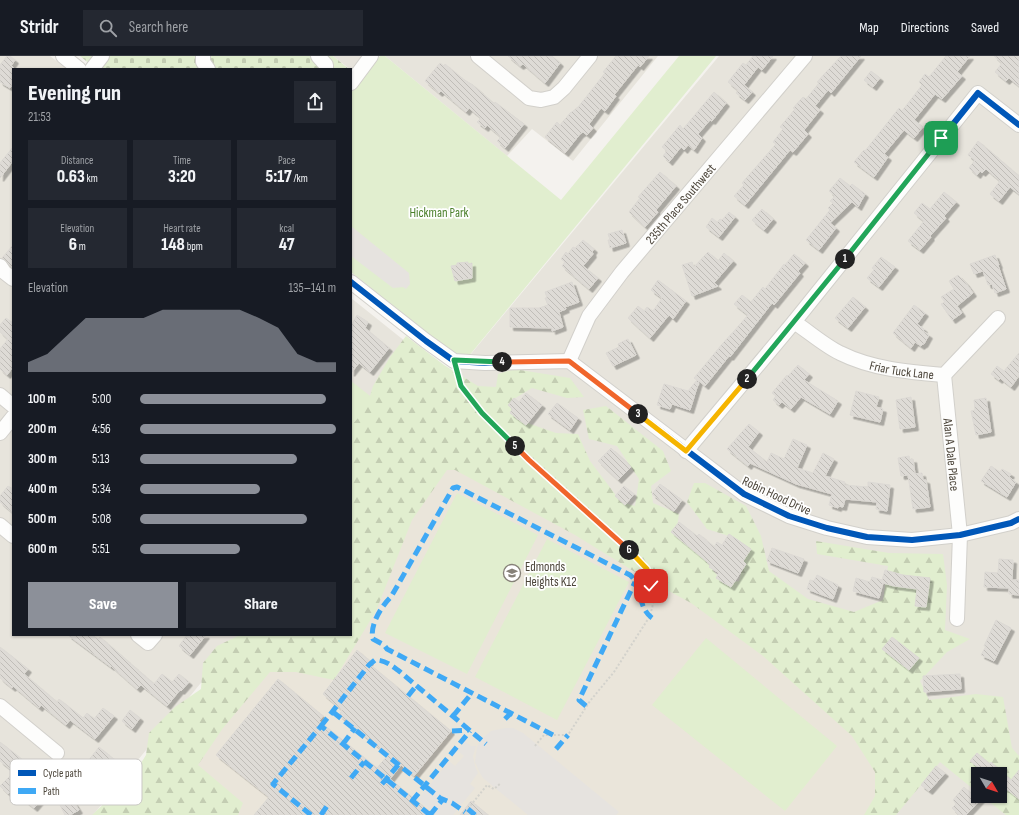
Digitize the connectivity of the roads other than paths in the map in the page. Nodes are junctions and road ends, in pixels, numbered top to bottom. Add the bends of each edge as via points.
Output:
1 (63, 56) edge
2 (102, 56) edge
3 (203, 56) edge
4 (318, 56) edge
5 (371, 56) edge
6 (478, 56) edge
7 (590, 56) edge
8 (805, 56) edge
9 (78, 68) edge
10 (93, 68) edge
11 (207, 68) edge
12 (326, 68) edge
13 (352, 81) edge
14 (1019, 125) edge
15 (0, 266) edge
16 (12, 278) edge
17 (352, 283) edge
18 (998, 318) dead end
19 (794, 322) junction
20 (569, 361) junction
21 (944, 375) junction
22 (0, 395) edge
23 (12, 405) edge
24 (12, 418) edge
25 (0, 433) edge
26 (686, 451) junction
27 (1019, 520) edge
28 (0, 526) edge
29 (12, 535) edge
30 (960, 535) junction
31 (957, 619) dead end
32 (0, 706) edge
33 (57, 753) dead end

1 - 9 street
2 - 10 street
3 - 11 street via 203,62
4 - 12 street
5 - 13 street
6 - 7 street via 529,98 541,100 554,97
8 - 20 street, 235th Place Southwest via 622,272 589,316
14 - 19 street via 978,92
15 - 16 street
17 - 20 street via 454,360
18 - 21 street, Friar Tuck Lane
19 - 21 street, Friar Tuck Lane via 839,353 866,364
19 - 26 street
20 - 26 street, Robin Hood Drive
21 - 30 street, Alan A Dale Place
22 - 23 street
24 - 25 street
26 - 30 street, Robin Hood Drive via 744,494 789,516 827,528 867,537 912,540
27 - 30 street, Robin Hood Drive
28 - 29 street
30 - 31 street, Alan A Dale Place
32 - 33 street

